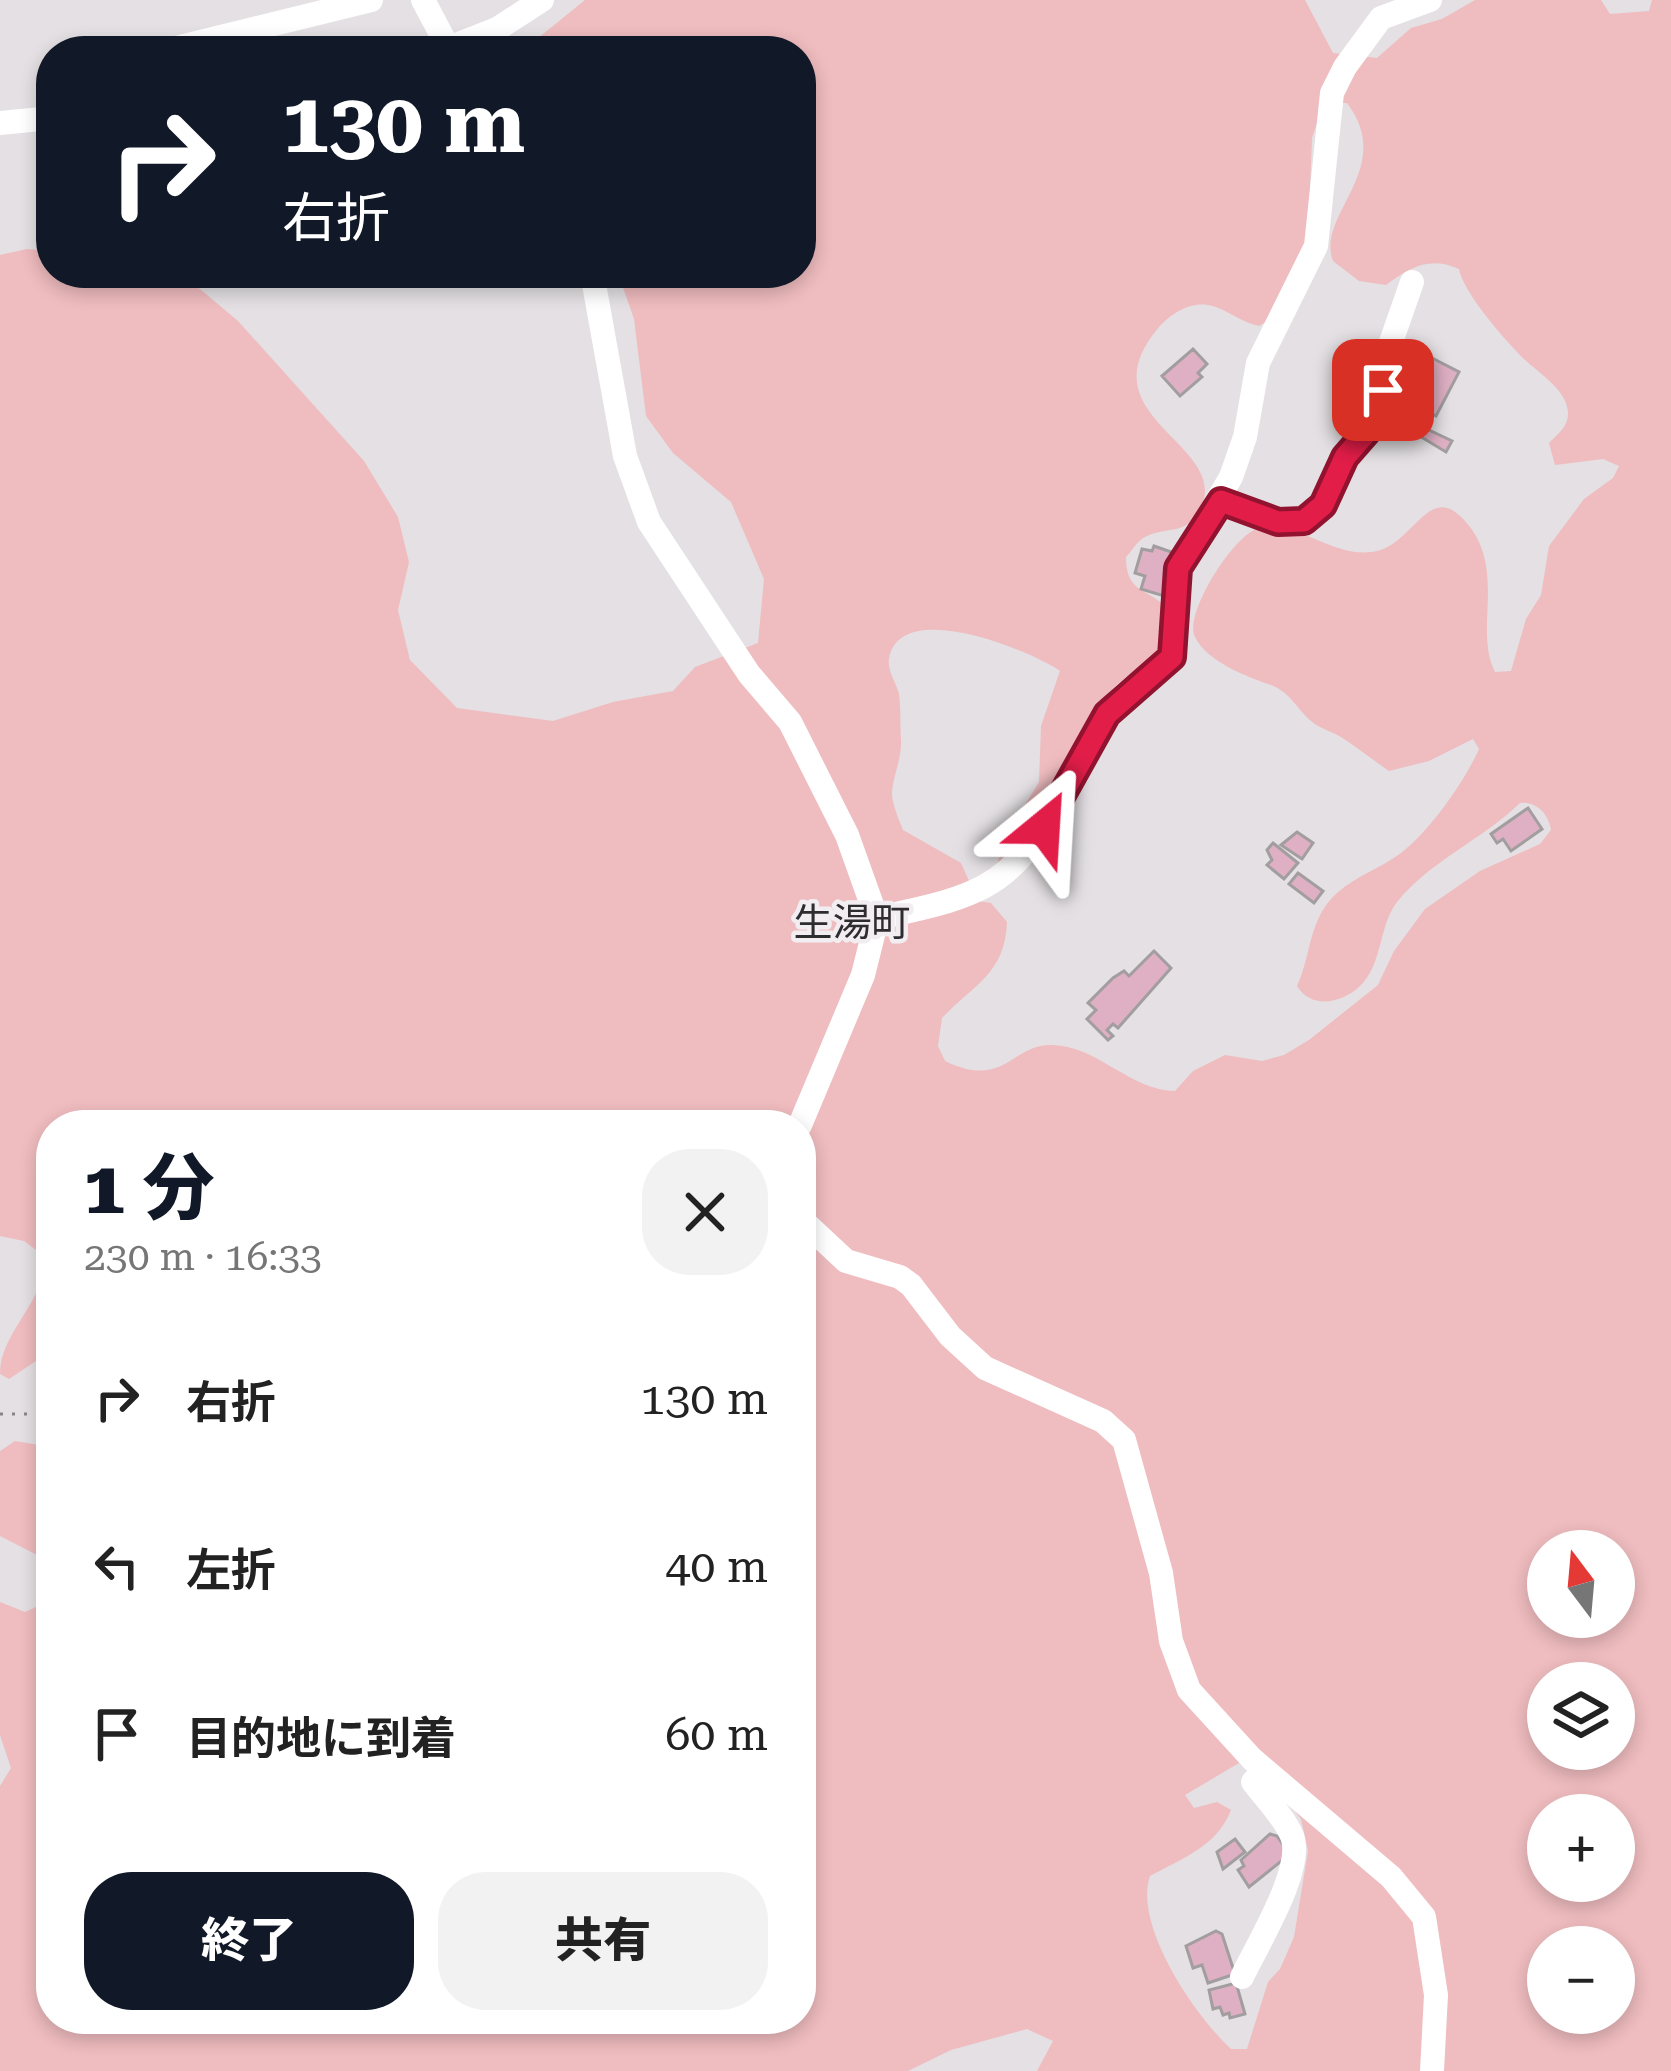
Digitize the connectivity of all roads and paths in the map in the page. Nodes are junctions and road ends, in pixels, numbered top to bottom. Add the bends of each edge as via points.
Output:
1 (371, 0) edge
2 (423, 0) edge
3 (542, 0) edge
4 (1430, 0) edge
5 (225, 36) edge
6 (440, 36) edge
7 (480, 36) edge
8 (36, 119) edge
9 (0, 123) edge
10 (1412, 282) dead end
11 (595, 288) edge
12 (1221, 501) junction
13 (877, 919) junction
14 (806, 1110) edge
15 (816, 1233) edge
16 (0, 1414) edge
17 (36, 1414) edge
18 (1265, 1770) junction
19 (1242, 1977) dead end
20 (1432, 2071) edge

1 - 5 street
2 - 6 street
3 - 7 street
4 - 12 street via 1382,18 1332,93 1316,246 1258,363 1245,437
8 - 9 street
10 - 12 street via 1384,362 1386,410 1345,457 1323,505 1304,521 1278,522
11 - 13 street via 625,456 649,522 790,722 847,835
12 - 13 street via 1178,568 1172,657 1107,714 1018,859 953,901
13 - 14 street
15 - 18 street via 846,1261 900,1277 985,1368 1115,1429 1131,1454 1189,1690
16 - 17 path
18 - 19 street via 1253,1782 1296,1851
18 - 20 street via 1391,1876 1424,1918 1436,1995

